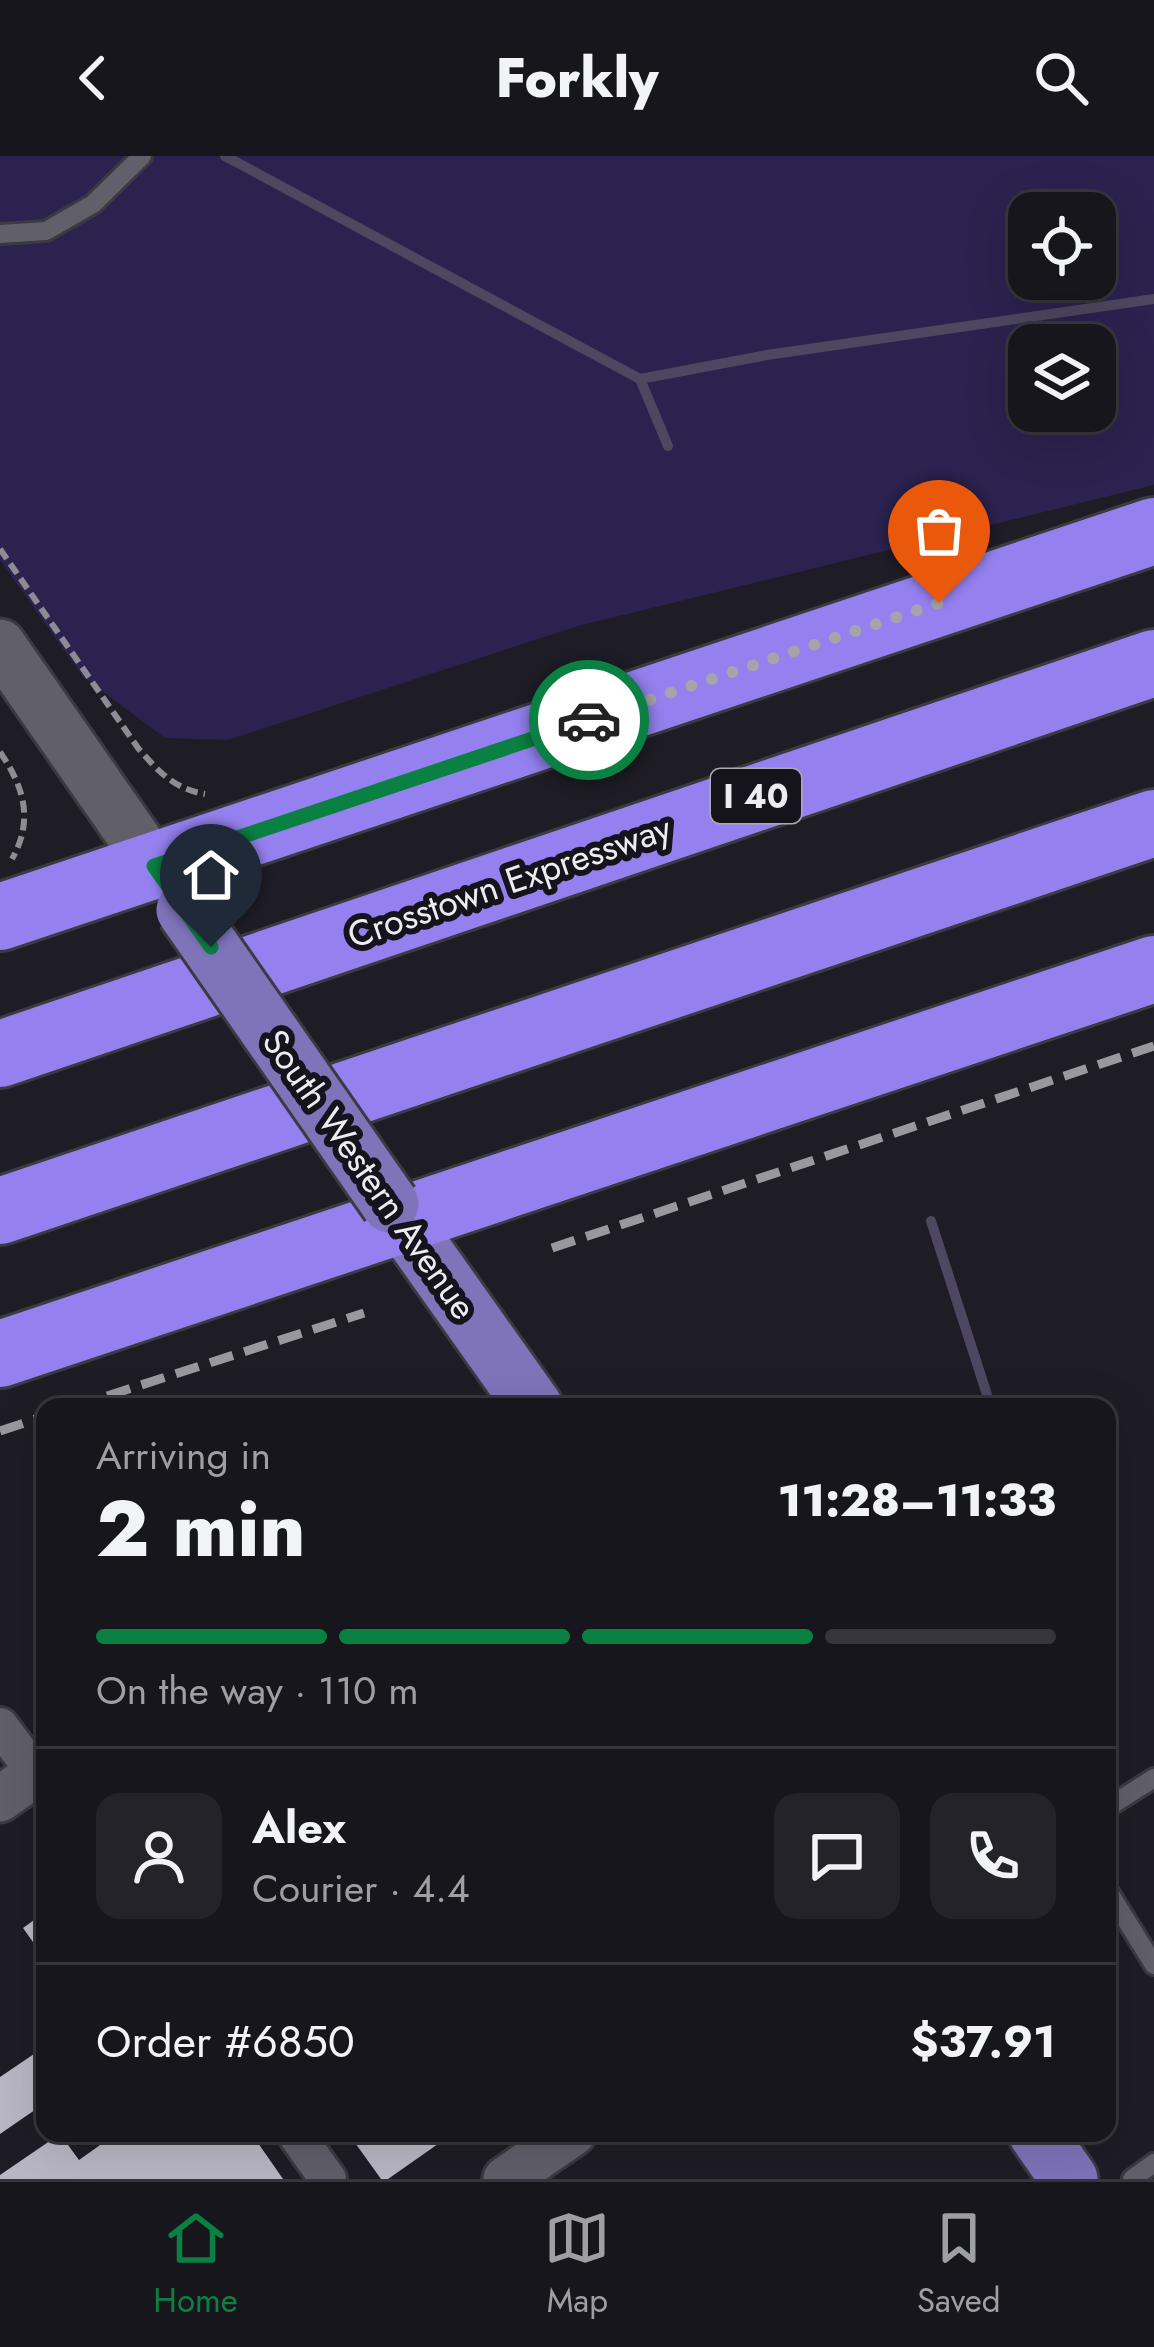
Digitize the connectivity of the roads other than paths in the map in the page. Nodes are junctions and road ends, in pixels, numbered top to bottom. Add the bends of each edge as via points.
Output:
1 (142, 156) edge
2 (0, 234) edge
3 (1154, 531) edge
4 (0, 645) edge
5 (1154, 662) edge
6 (1154, 823) edge
7 (169, 888) junction
8 (1, 894) edge
9 (1154, 969) edge
10 (0, 1054) edge
11 (0, 1211) edge
12 (396, 1212) junction
13 (0, 1354) edge
14 (528, 1398) edge
15 (0, 1726) edge
16 (1154, 1778) edge
17 (32, 1782) edge
18 (1116, 1802) edge
19 (1116, 1904) edge
20 (1154, 1965) edge
21 (301, 2142) edge
22 (560, 2142) edge
23 (1043, 2142) edge
24 (1154, 2163) edge
25 (328, 2179) edge
26 (506, 2179) edge
27 (1070, 2179) edge
28 (1132, 2179) edge

1 - 2 lane via 93,204 46,231
3 - 7 highway
4 - 7 main road, South Western Avenue
5 - 10 highway, Crosstown Expressway / I 40
6 - 11 highway
7 - 8 highway
7 - 12 main road, South Western Avenue, bridge
9 - 12 highway
12 - 13 highway
12 - 14 main road, South Western Avenue
15 - 17 street
16 - 18 lane
19 - 20 lane
21 - 25 street
22 - 26 street
23 - 27 main road
24 - 28 lane

